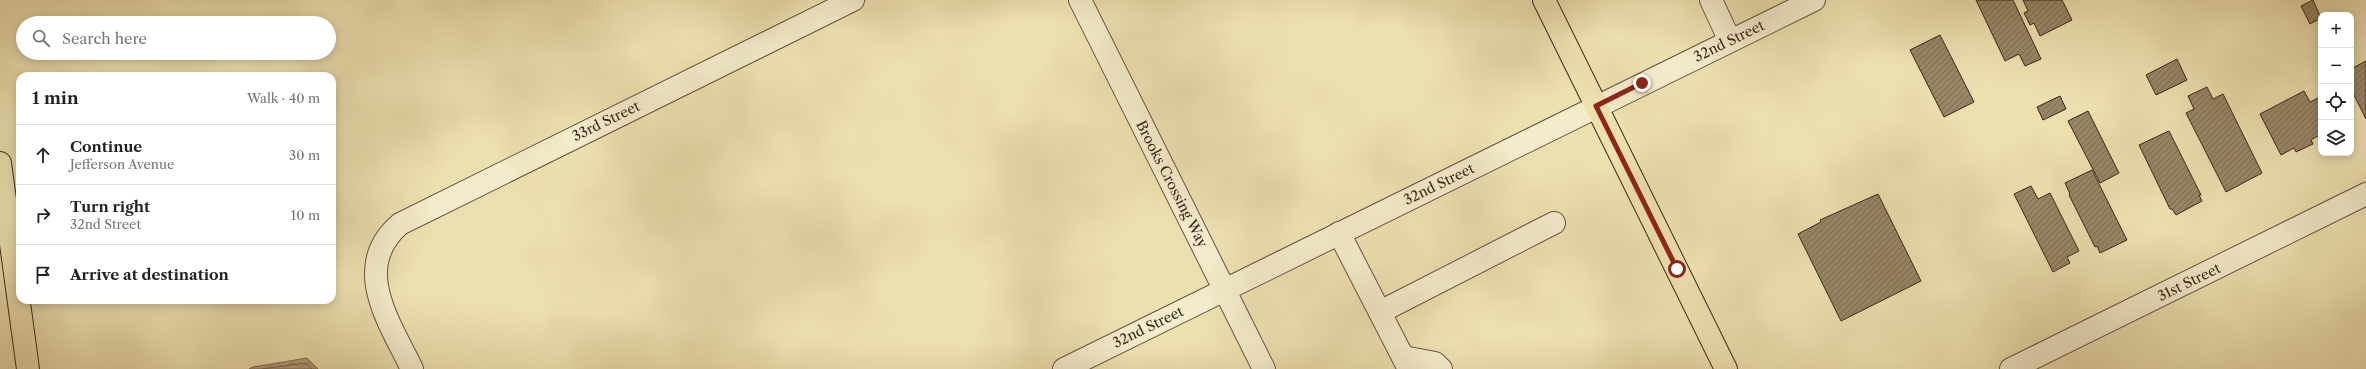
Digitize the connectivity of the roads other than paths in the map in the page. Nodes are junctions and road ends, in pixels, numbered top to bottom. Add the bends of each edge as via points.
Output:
1 (853, 0) edge
2 (1080, 0) edge
3 (1544, 0) edge
4 (1711, 0) edge
5 (1814, 0) edge
6 (1730, 41) junction
7 (1596, 106) junction
8 (0, 163) edge
9 (2366, 194) edge
10 (1554, 223) dead end
11 (1339, 233) junction
12 (16, 281) edge
13 (1224, 290) junction
14 (19, 304) edge
15 (1380, 312) junction
16 (1406, 363) edge
17 (28, 369) edge
18 (412, 369) edge
19 (1064, 369) edge
20 (1264, 369) edge
21 (1441, 369) edge
22 (1726, 369) edge
23 (2011, 369) edge

1 - 18 street, 33rd Street via 400,224 384,242 377,261 375,281 378,298
2 - 13 street, Brooks Crossing Way
3 - 7 main road
4 - 6 street
5 - 6 street, 32nd Street
6 - 7 street, 32nd Street
7 - 11 street, 32nd Street
7 - 22 main road
8 - 12 main road
9 - 23 street, 31st Street
10 - 15 street
11 - 13 street, 32nd Street
11 - 15 street
13 - 19 street, 32nd Street
13 - 20 street, Brooks Crossing Way
14 - 17 main road
15 - 16 street
16 - 21 street via 1435,363

